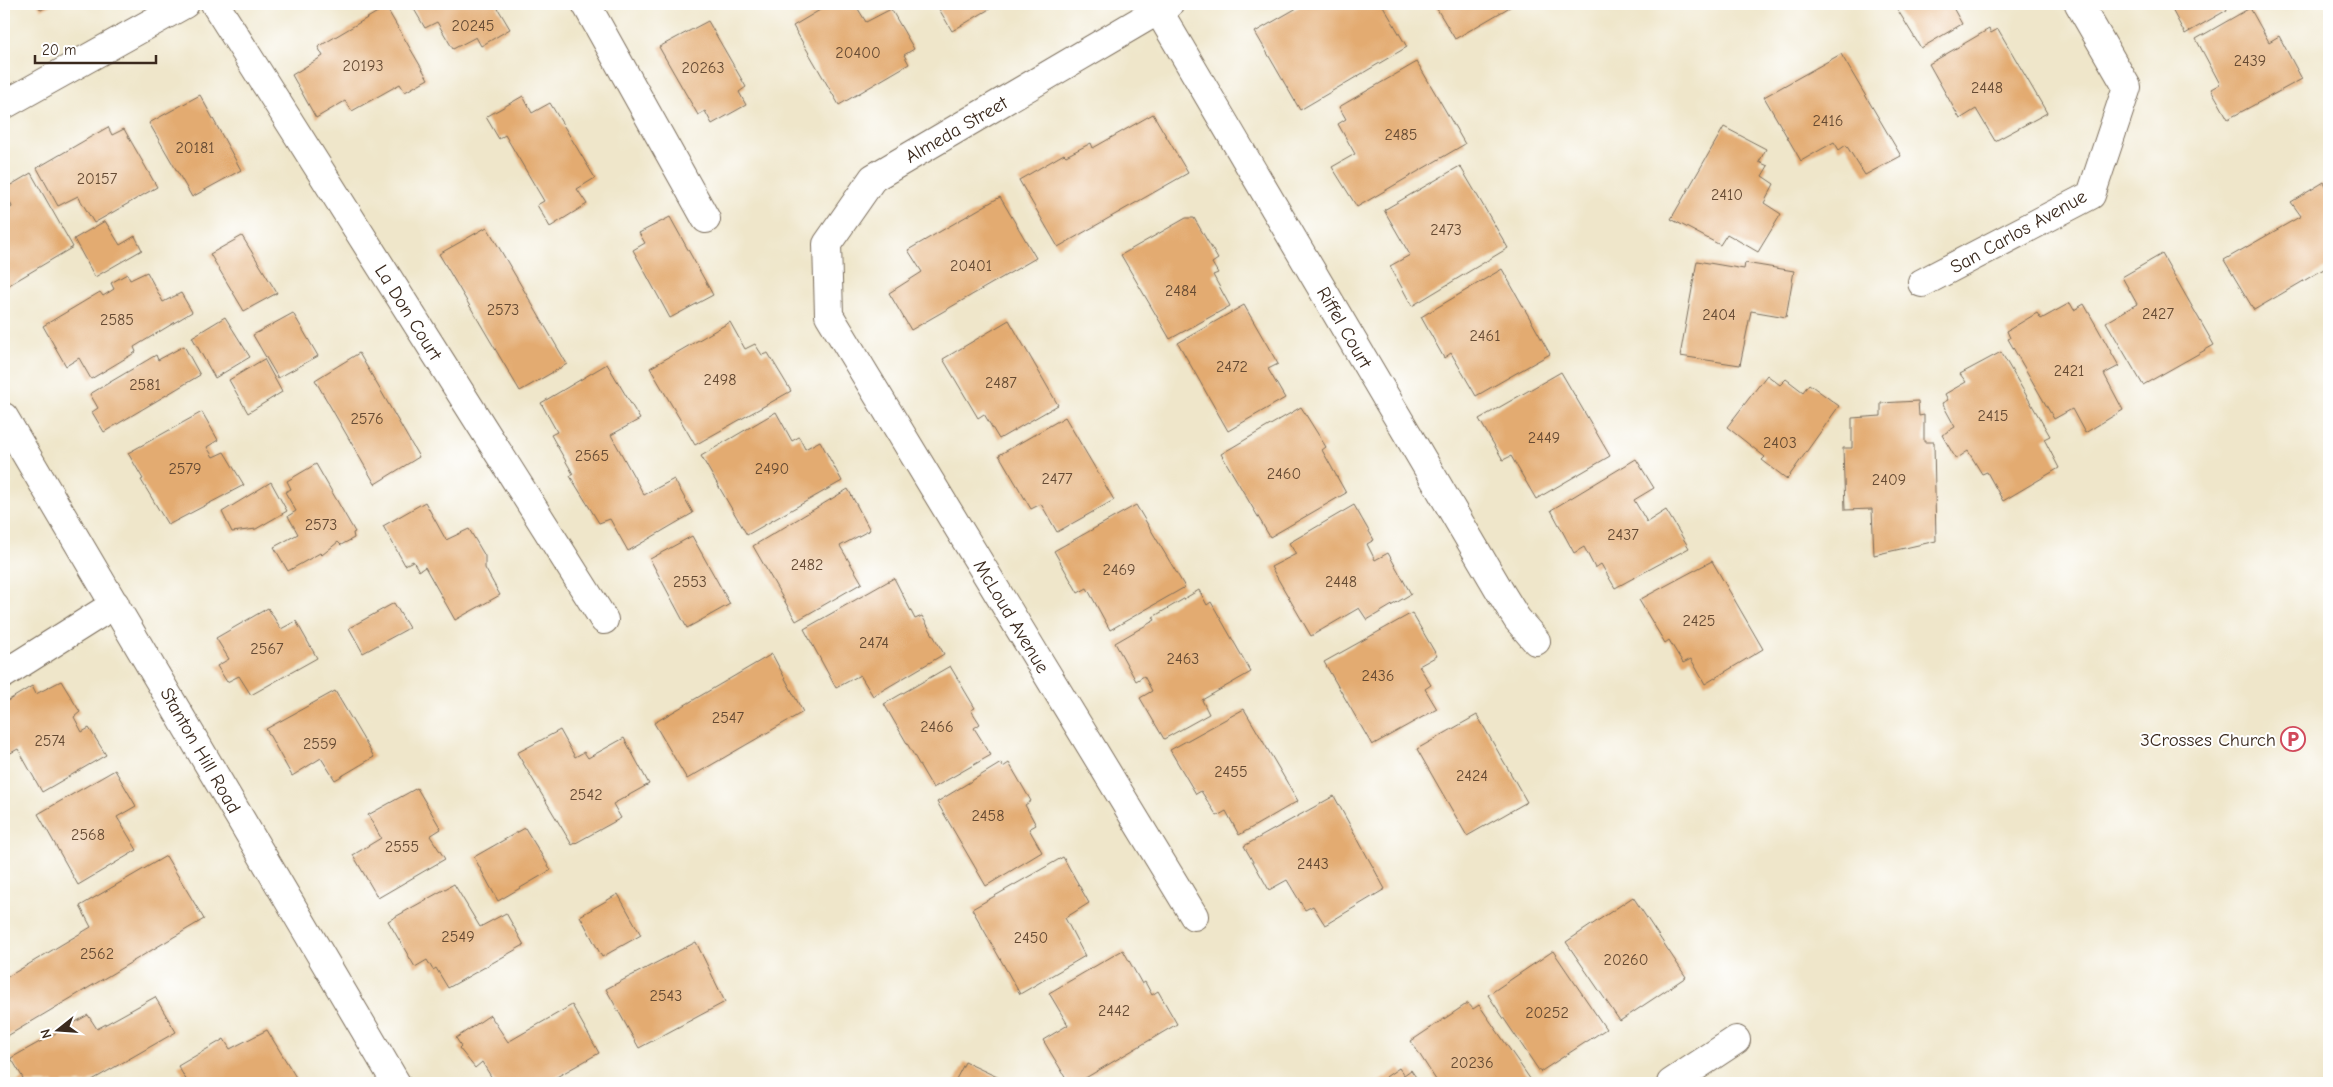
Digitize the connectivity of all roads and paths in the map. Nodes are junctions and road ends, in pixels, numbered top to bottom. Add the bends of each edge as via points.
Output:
1 (185, 4) edge
2 (215, 4) edge
3 (586, 4) edge
4 (2079, 4) edge
5 (1163, 7) edge
6 (4, 104) edge
7 (706, 219) dead end
8 (1922, 283) dead end
9 (829, 315) joint
10 (4, 417) edge
11 (115, 604) junction
12 (604, 620) dead end
13 (1536, 641) dead end
14 (4, 674) edge
15 (1194, 916) dead end
16 (1736, 1040) dead end
17 (396, 1083) edge
18 (1671, 1083) edge

1 - 6 street
2 - 12 street, La Don Court
3 - 7 street
4 - 8 street, San Carlos Avenue via 2127,87 2091,195
5 - 9 street, Almeda Street via 873,178 827,244
5 - 13 street, Riffel Court via 1501,593
9 - 15 street, McLoud Avenue
10 - 11 street, Stanton Hill Road
11 - 14 street
11 - 17 street, Stanton Hill Road
16 - 18 street

